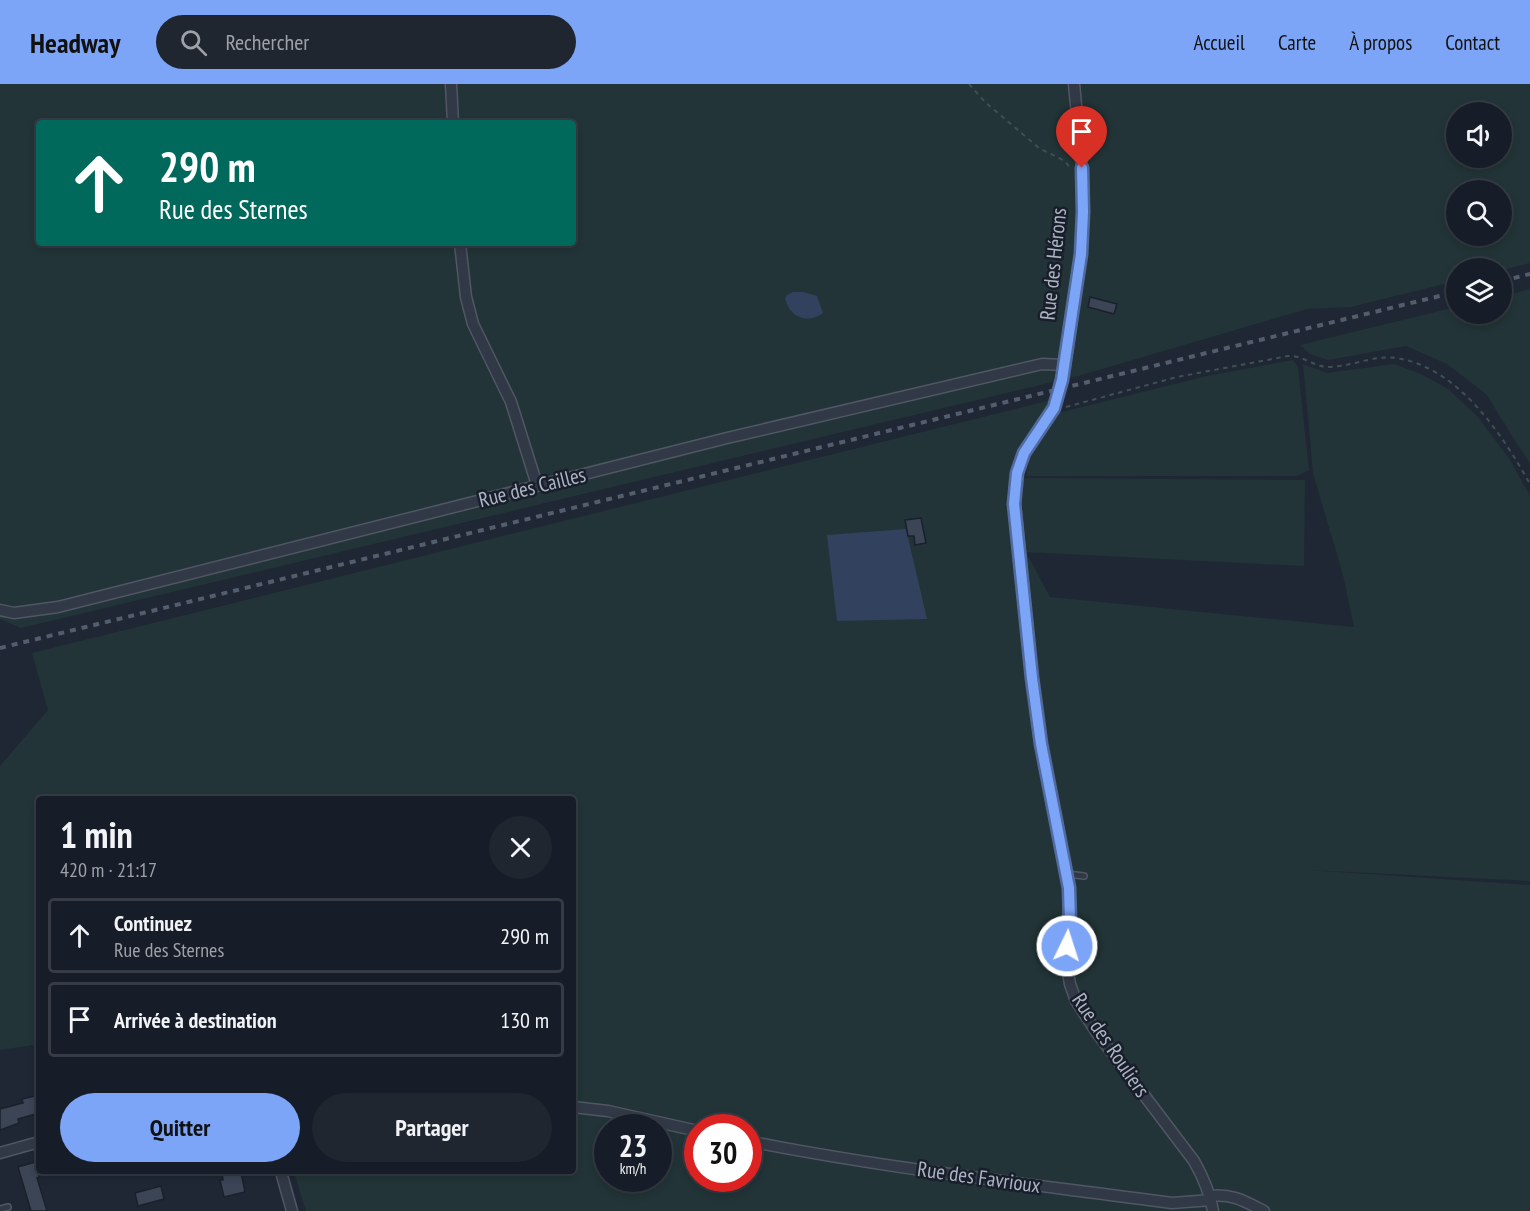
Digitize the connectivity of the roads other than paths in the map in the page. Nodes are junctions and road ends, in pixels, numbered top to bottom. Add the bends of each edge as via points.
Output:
1 (451, 84) edge
2 (1074, 84) edge
3 (453, 120) edge
4 (460, 246) edge
5 (1065, 366) junction
6 (537, 486) junction
7 (0, 610) edge
8 (1066, 874) junction
9 (1084, 876) dead end
10 (576, 1107) edge
11 (684, 1128) edge
12 (36, 1143) edge
13 (762, 1144) edge
14 (0, 1153) edge
15 (282, 1174) edge
16 (1212, 1202) edge
17 (8, 1207) dead end
18 (0, 1209) edge
19 (292, 1211) edge
20 (1264, 1211) edge

1 - 3 street
2 - 5 street, Rue des Rouliers via 1083,212
4 - 6 street via 473,324 511,402
5 - 6 street, Rue des Cailles via 1042,364
5 - 8 street, Rue des Rouliers via 1054,408 1024,453 1017,473 1014,504 1041,744
6 - 7 street, Rue des Cailles via 58,607 14,613
8 - 9 lane
8 - 16 street, Rue des Rouliers via 1070,920 1067,967 1076,1000 1194,1161
10 - 11 street
12 - 14 street
13 - 16 street, Rue des Favrioux via 1172,1203
15 - 19 street
16 - 20 street, Rue des Favrioux via 1234,1196
17 - 18 lane

